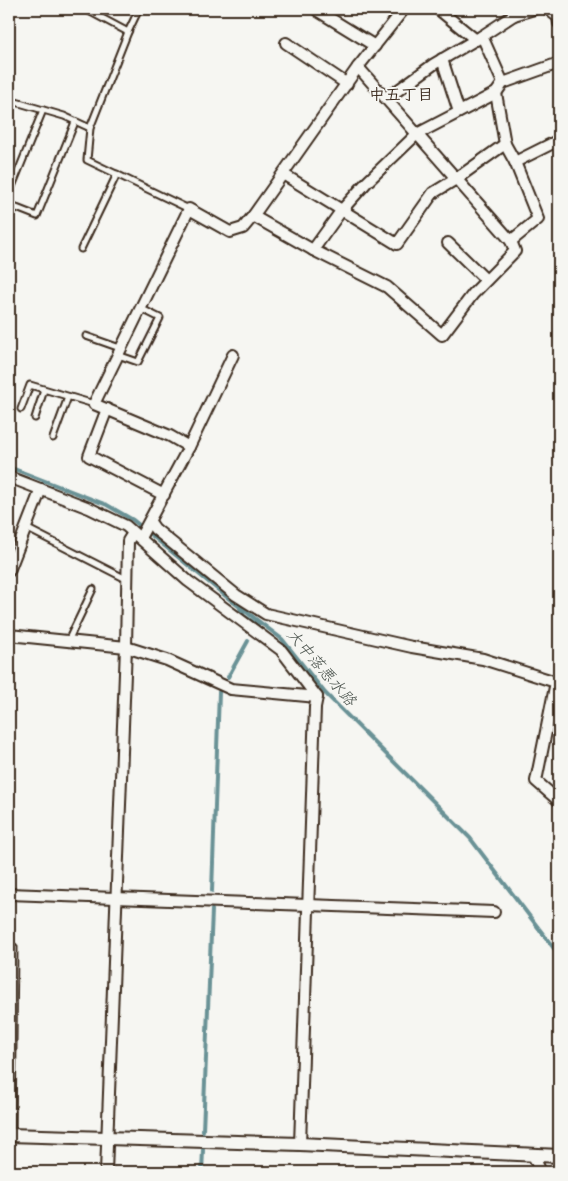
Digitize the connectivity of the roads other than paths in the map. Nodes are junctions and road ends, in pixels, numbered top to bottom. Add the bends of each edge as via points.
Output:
1 (85, 9) edge
2 (139, 9) edge
3 (404, 9) edge
4 (438, 9) edge
5 (534, 9) edge
6 (548, 9) edge
7 (318, 11) dead end
8 (513, 12) edge
9 (559, 23) edge
10 (128, 32) junction
11 (479, 38) junction
12 (286, 43) dead end
13 (375, 46) junction
14 (442, 59) junction
15 (559, 62) edge
16 (358, 68) junction
17 (503, 83) junction
18 (347, 84) junction
19 (496, 93) junction
20 (386, 99) junction
21 (9, 100) edge
22 (43, 110) junction
23 (459, 112) junction
24 (75, 122) junction
25 (90, 128) junction
26 (417, 134) junction
27 (559, 140) edge
28 (505, 144) junction
29 (515, 162) junction
30 (117, 174) junction
31 (283, 174) junction
32 (456, 180) junction
33 (9, 194) edge
34 (9, 205) edge
35 (189, 209) junction
36 (341, 211) junction
37 (253, 216) junction
38 (510, 241) junction
39 (448, 243) dead end
40 (81, 249) dead end
41 (313, 250) junction
42 (486, 280) junction
43 (140, 308) junction
44 (86, 336) dead end
45 (119, 351) junction
46 (233, 355) dead end
47 (44, 390) junction
48 (68, 397) junction
49 (94, 404) junction
50 (21, 409) dead end
51 (107, 409) junction
52 (35, 418) dead end
53 (53, 438) dead end
54 (189, 447) junction
55 (9, 476) edge
56 (40, 489) junction
57 (164, 495) junction
58 (149, 522) junction
59 (26, 528) junction
60 (139, 535) junction
61 (9, 571) edge
62 (128, 580) junction
63 (93, 589) dead end
64 (9, 635) edge
65 (68, 640) junction
66 (126, 647) junction
67 (558, 683) edge
68 (317, 697) junction
69 (559, 801) edge
70 (9, 894) edge
71 (116, 897) junction
72 (308, 904) junction
73 (494, 912) dead end
74 (14, 947) dead end
75 (11, 962) edge
76 (11, 999) edge
77 (11, 1040) edge
78 (10, 1084) edge
79 (10, 1135) edge
80 (107, 1138) junction
81 (300, 1144) junction
82 (533, 1155) junction
83 (559, 1156) edge
84 (106, 1172) edge
85 (541, 1172) edge

1 - 10 lane
2 - 10 lane
3 - 13 street
4 - 11 street
5 - 8 street
6 - 9 street via 558,17
7 - 13 street
8 - 11 street
10 - 25 lane
11 - 14 street
11 - 17 street
12 - 18 street
13 - 16 street
14 - 20 street
14 - 23 street
15 - 17 street
16 - 18 street
16 - 20 street
17 - 19 street
18 - 31 street
19 - 23 street
19 - 28 street
20 - 26 street
21 - 22 lane
22 - 24 lane
22 - 33 lane
23 - 26 street
24 - 25 lane
24 - 34 lane via 37,216
25 - 30 lane via 87,160
26 - 32 street
26 - 36 street
27 - 29 street
28 - 29 street
28 - 32 street
29 - 38 street via 538,219
30 - 35 lane
30 - 40 lane
31 - 36 street
31 - 37 street
32 - 36 street via 433,193 396,244
32 - 38 street
35 - 37 street via 230,232 243,228
35 - 43 street
36 - 41 street
37 - 41 street
38 - 42 street via 515,251
39 - 42 street
41 - 42 street via 387,287 442,335
43 - 45 street
43 - 45 lane via 160,318 156,327 138,362
44 - 45 lane
45 - 49 street
46 - 54 street
47 - 48 lane
47 - 50 lane via 30,385
47 - 52 lane
48 - 49 lane
48 - 53 lane
49 - 51 street
51 - 54 street
51 - 57 street via 89,456
54 - 57 street
55 - 56 street
56 - 59 street
56 - 60 street via 88,508
57 - 58 street
58 - 60 street
58 - 67 street via 236,595 266,614 412,647 483,659
59 - 61 street
59 - 62 lane
60 - 62 street via 128,542
60 - 68 street via 188,581 281,650
62 - 66 street
63 - 65 lane
64 - 65 street
65 - 66 street
66 - 68 street via 167,660 231,689
66 - 71 street
67 - 69 street via 536,781
68 - 72 street
70 - 71 street
71 - 72 street
71 - 80 street
72 - 73 street
72 - 81 street
74 - 75 lane
75 - 76 lane
76 - 77 lane
77 - 78 lane
78 - 79 lane
79 - 80 street
80 - 81 street
80 - 84 street
81 - 82 street
82 - 83 street
82 - 85 street

